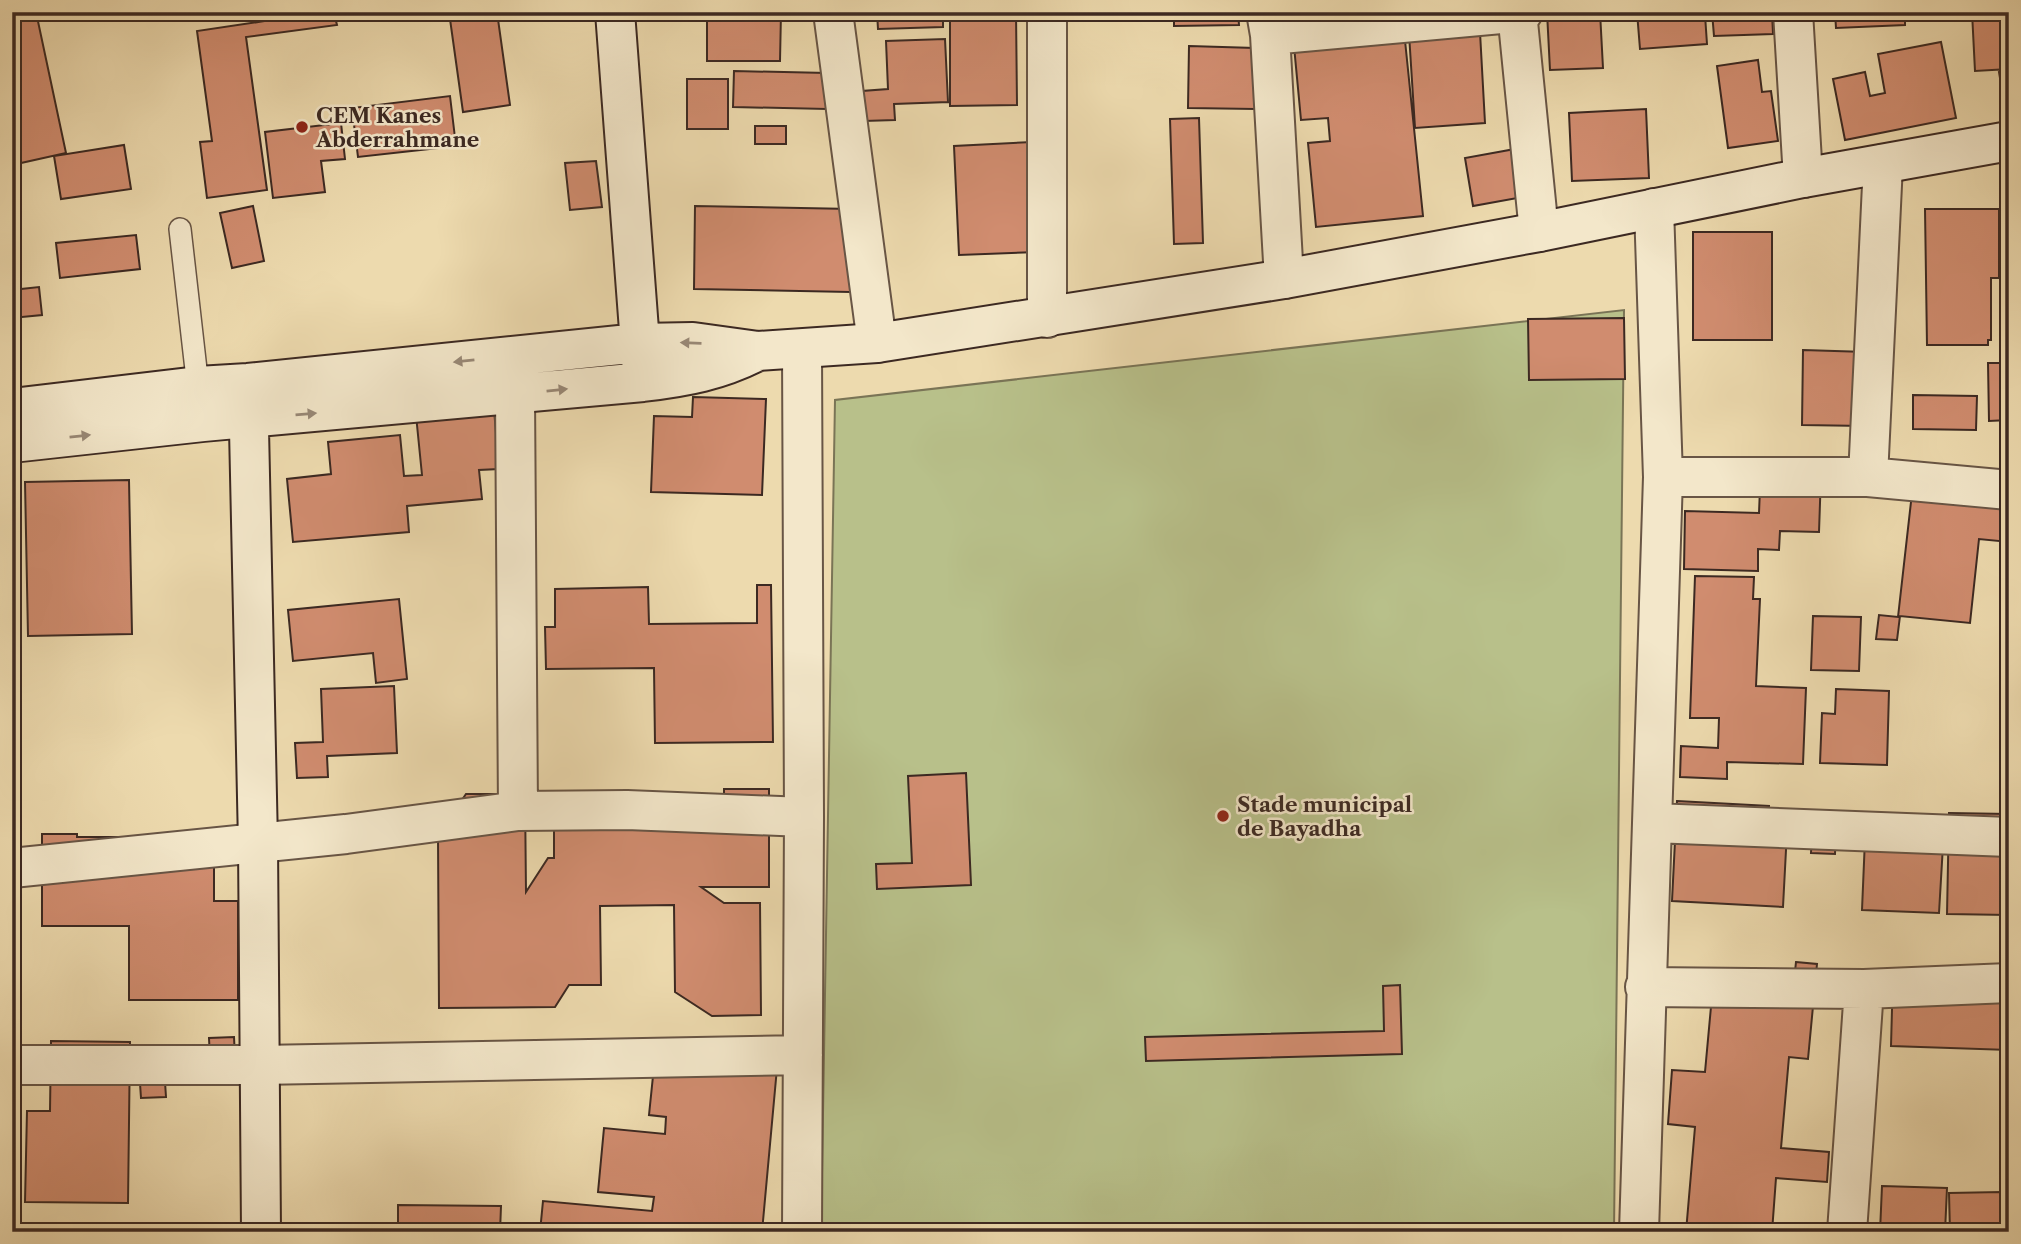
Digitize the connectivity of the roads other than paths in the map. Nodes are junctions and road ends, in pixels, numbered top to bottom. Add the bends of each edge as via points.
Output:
1 (615, 12) edge
2 (833, 12) edge
3 (1047, 12) edge
4 (1523, 12) edge
5 (1793, 12) edge
6 (1517, 13) edge
7 (1268, 24) edge
8 (2009, 141) edge
9 (1883, 164) junction
10 (1803, 178) junction
11 (1654, 208) junction
12 (180, 229) dead end
13 (1539, 232) junction
14 (1284, 279) junction
15 (1047, 318) junction
16 (639, 343) junction
17 (877, 343) junction
18 (802, 349) junction
19 (758, 351) junction
20 (643, 382) junction
21 (515, 394) junction
22 (250, 401) junction
23 (200, 404) junction
24 (12, 408) edge
25 (12, 443) edge
26 (1663, 477) junction
27 (1868, 477) junction
28 (2009, 489) edge
29 (519, 811) junction
30 (804, 817) junction
31 (1653, 823) junction
32 (2009, 837) edge
33 (258, 843) junction
34 (12, 868) edge
35 (2009, 983) edge
36 (1646, 987) junction
37 (1864, 989) junction
38 (803, 1055) junction
39 (12, 1065) edge
40 (259, 1065) junction
41 (261, 1232) edge
42 (802, 1232) edge
43 (1639, 1232) edge
44 (1847, 1232) edge

1 - 16 street
2 - 17 street
3 - 15 street
4 - 6 street
5 - 10 street
6 - 7 street
6 - 13 street
7 - 14 street
8 - 9 street
9 - 10 street
9 - 27 street
10 - 11 street
11 - 13 street
11 - 26 street
12 - 23 lane
13 - 14 street
14 - 15 street
15 - 17 street
19 -> 16 street via 693,342
16 - 20 street
16 -> 22 street
17 - 18 street
18 - 19 street
18 - 30 street
19 - 20 street via 702,373
21 -> 20 street
22 -> 21 street
21 - 29 street
22 - 23 street
22 - 33 street
23 - 24 street
25 -> 23 street
26 - 27 street
26 - 31 street
27 - 28 street
29 - 30 street
29 - 33 street
30 - 38 street
31 - 32 street
31 - 36 street
33 - 34 street
33 - 40 street
35 - 37 street
36 - 37 street
36 - 43 street
37 - 44 street
38 - 40 street
38 - 42 street
39 - 40 street
40 - 41 street

